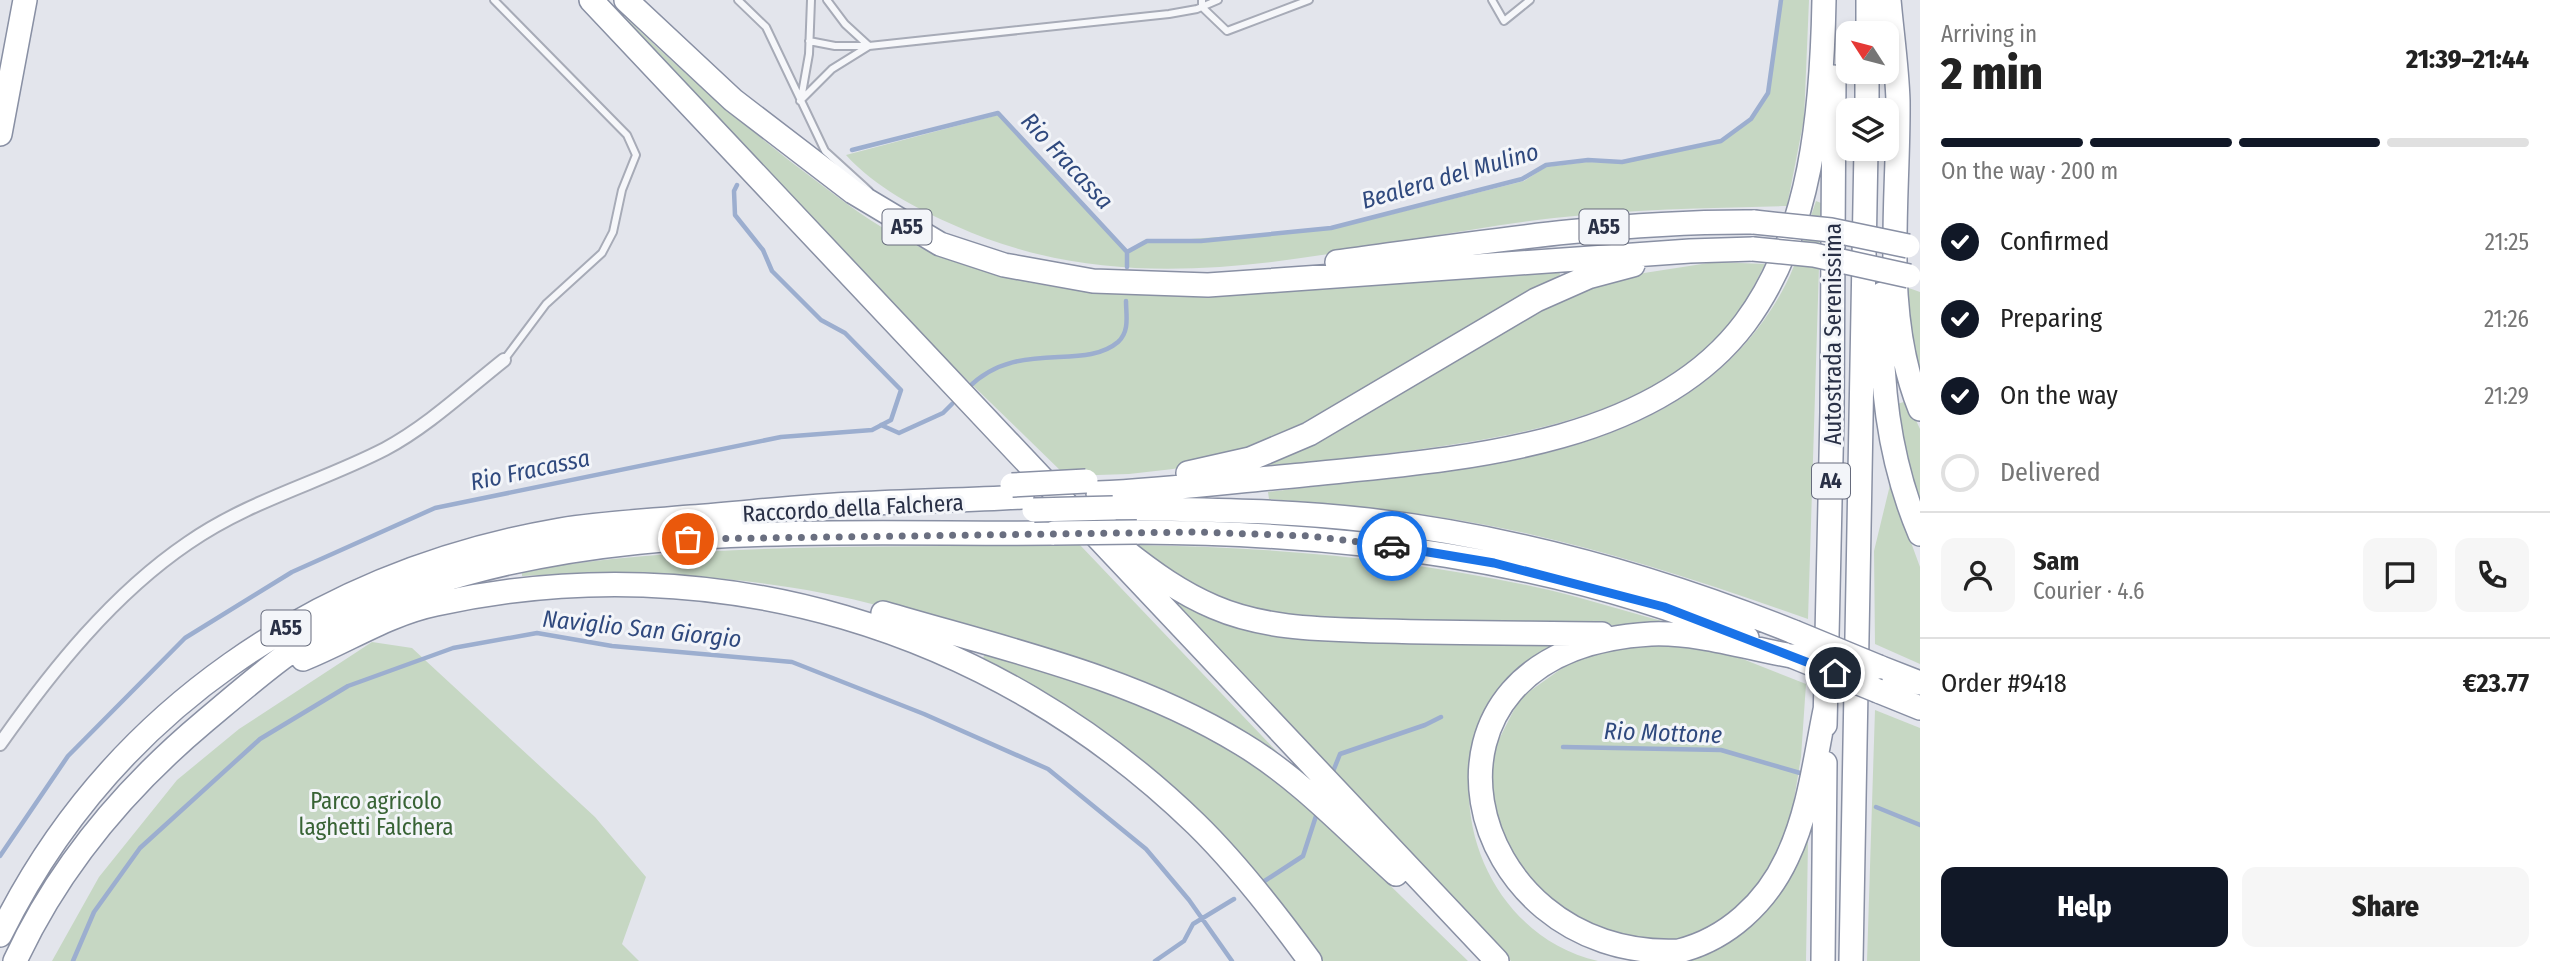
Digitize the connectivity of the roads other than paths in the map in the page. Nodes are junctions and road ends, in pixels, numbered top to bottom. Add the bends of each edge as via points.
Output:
1 (25, 0) edge
2 (494, 0) edge
3 (591, 0) edge
4 (626, 0) edge
5 (738, 0) edge
6 (811, 0) edge
7 (827, 0) edge
8 (1218, 0) edge
9 (1309, 0) edge
10 (1492, 0) edge
11 (1530, 0) edge
12 (1824, 0) edge
13 (1835, 0) edge
14 (1868, 0) edge
15 (1888, 0) edge
16 (1202, 4) edge
17 (1868, 21) edge
18 (1887, 21) edge
19 (809, 41) junction
20 (869, 46) junction
21 (800, 100) junction
22 (0, 134) edge
23 (1866, 161) edge
24 (1884, 161) edge
25 (897, 221) junction
26 (1914, 248) edge
27 (1690, 251) junction
28 (1914, 278) edge
29 (1259, 282) junction
30 (504, 360) joint
31 (1920, 409) edge
32 (997, 431) junction
33 (1099, 494) junction
34 (1920, 534) edge
35 (755, 598) junction
36 (1649, 634) junction
37 (1792, 656) junction
38 (261, 674) junction
39 (1920, 683) edge
40 (1920, 708) edge
41 (1825, 709) junction
42 (0, 744) edge
43 (0, 935) edge
44 (15, 961) edge
45 (1310, 961) edge
46 (1495, 961) edge
47 (1824, 961) edge
48 (1851, 961) edge

1 - 22 highway
2 - 30 lane via 627,135 636,155 613,232 601,253 546,304
3 - 32 highway
4 - 25 highway, A55 via 733,100
5 - 21 lane via 766,27
6 - 19 lane
7 - 20 lane
8 - 16 lane
9 - 16 lane via 1227,31
10 - 11 lane via 1504,21
12 - 33 highway via 1818,106 1789,239 1744,325 1726,346 1673,388 1611,419 1489,452 1394,466
13 - 41 highway, Autostrada Serenissima / A4
14 - 17 highway
15 - 18 highway
15 - 31 highway via 1898,99 1897,323
16 - 20 lane via 1169,14
19 - 20 lane
19 - 21 lane
20 - 21 lane via 832,69
21 - 25 lane via 825,151 863,183
23 - 48 highway, Autostrada Serenissima / A4
24 - 34 highway via 1881,374 1892,451
25 - 29 highway, A55 via 972,256 1058,276 1165,285
26 - 29 highway, A55, bridge via 1819,228 1754,222 1641,223 1336,262
27 - 28 highway, bridge via 1753,249 1814,255
27 - 29 highway
27 - 33 highway via 1560,288 1339,419 1279,448
30 - 42 street via 405,437 275,494 187,543 94,626 52,672
32 - 36 highway via 1143,565 1190,596 1241,616 1312,629
32 - 46 highway
33 - 39 highway, bridge via 1369,520 1493,540 1644,578
33 - 43 highway, Raccordo della Falchera / A55 via 824,506 564,529 444,557 344,596 237,658 154,726 73,817 39,864
35 - 38 highway via 616,585 573,585 480,597 396,615
35 - 45 highway via 814,608 903,635 979,667 1058,713 1130,765 1198,826 1251,883
35 - 46 highway via 875,611 1116,683 1199,719 1245,745 1312,795
36 - 37 highway
36 - 41 highway via 1597,642 1545,665 1514,692 1501,712 1480,768 1483,825 1501,878 1528,911 1581,945 1624,956 1668,954 1707,942 1754,907 1778,875 1795,839
37 - 38 highway, Raccordo della Falchera / A55, bridge via 1664,607 1482,561 1309,536 1137,532 688,539 550,553 475,571 343,619
37 - 40 highway, Raccordo della Falchera / A55, bridge
38 - 44 highway, Raccordo della Falchera / A55 via 168,752 100,824 61,879
41 - 47 highway, Autostrada Serenissima / A4

